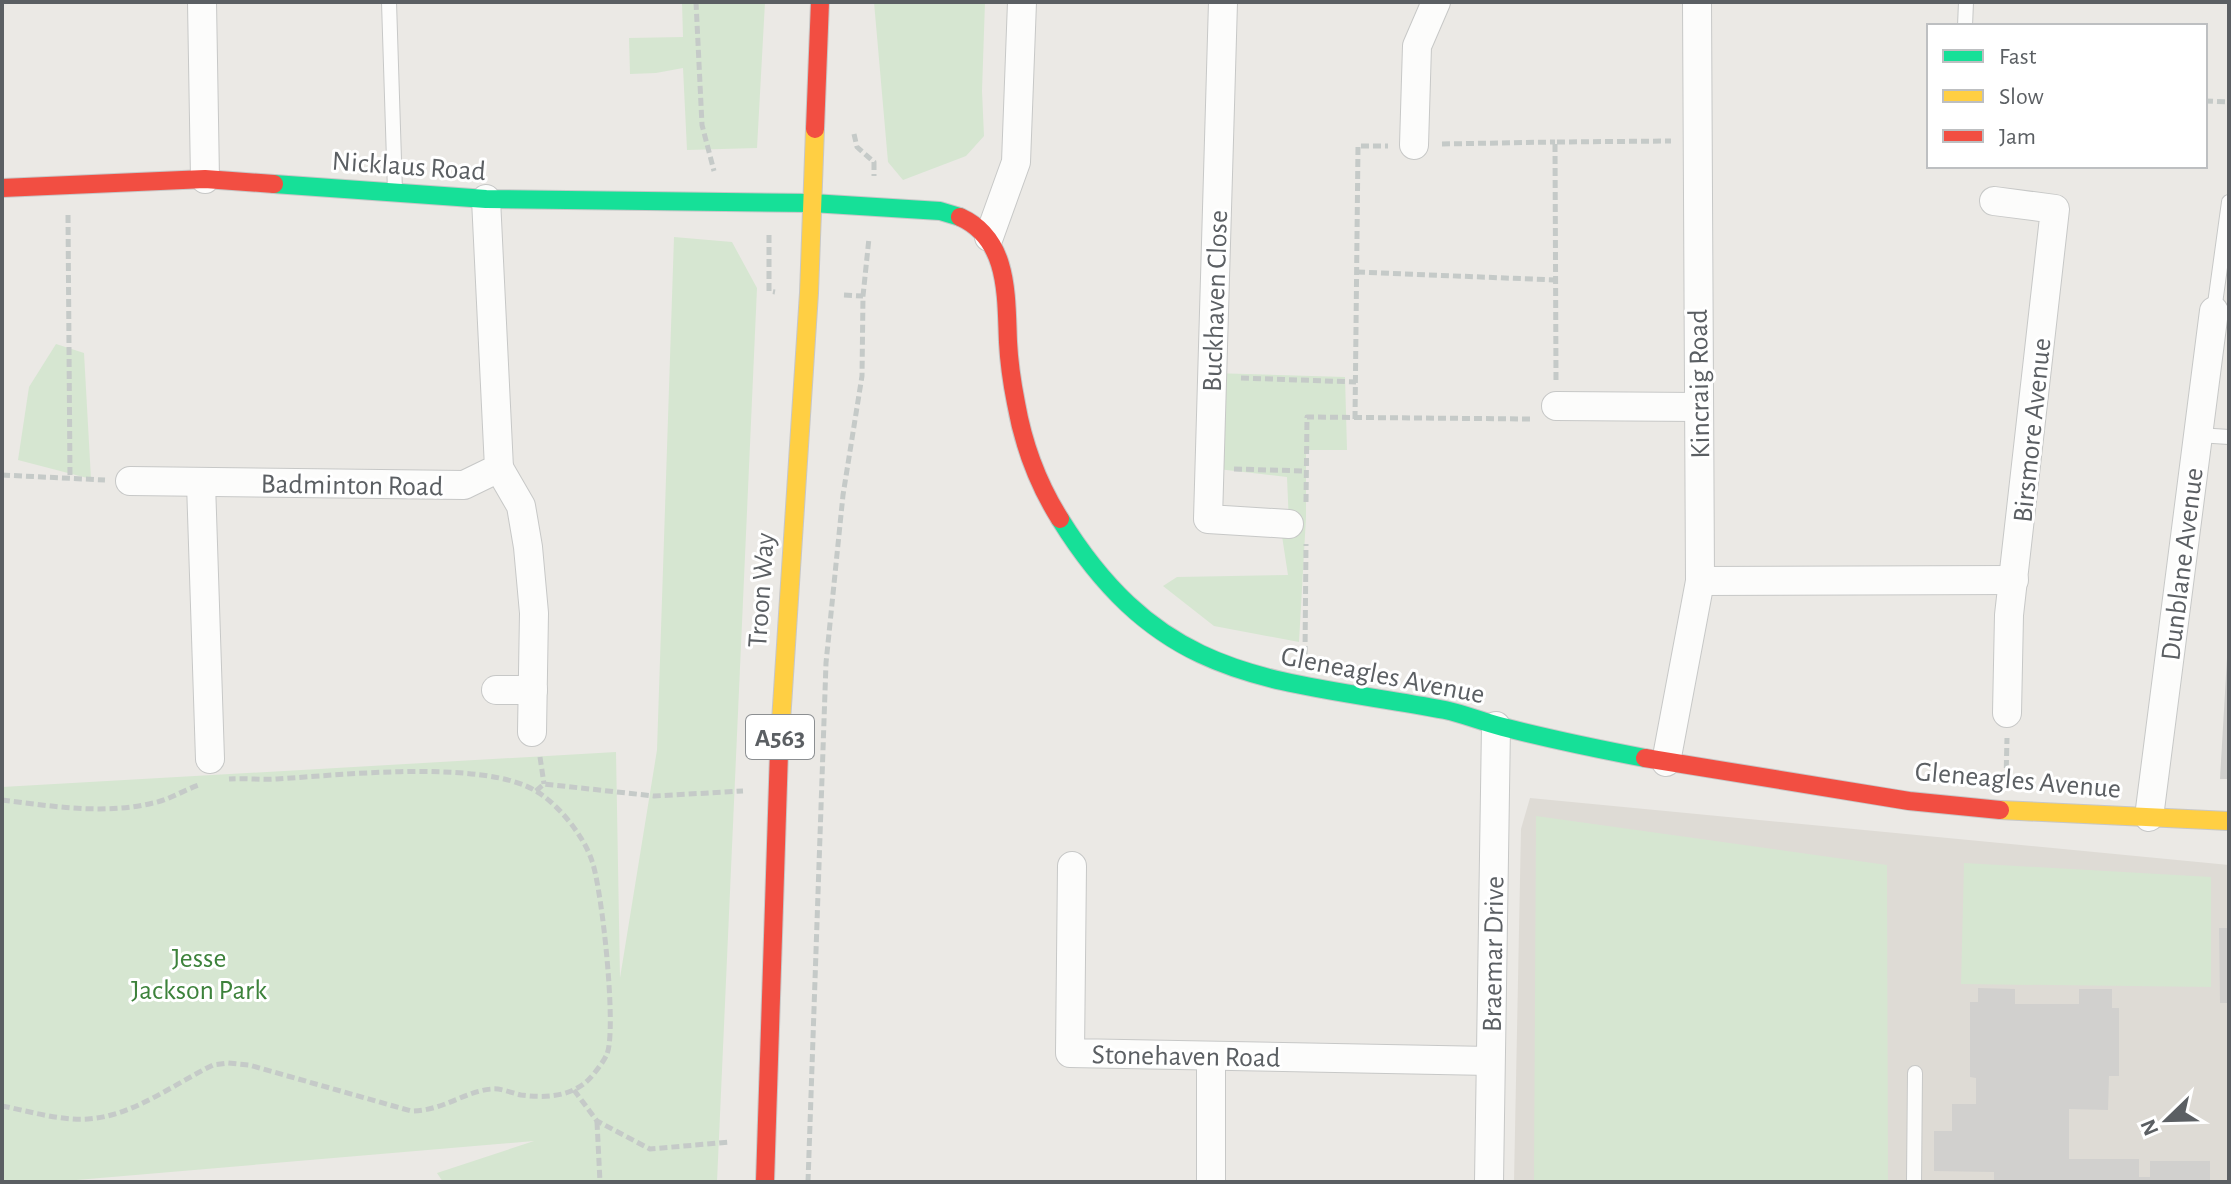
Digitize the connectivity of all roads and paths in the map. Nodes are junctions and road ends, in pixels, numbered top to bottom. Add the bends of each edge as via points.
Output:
1 (202, 2) edge
2 (389, 2) edge
3 (696, 2) edge
4 (820, 2) edge
5 (1022, 2) edge
6 (1223, 2) edge
7 (1436, 2) edge
8 (1697, 2) edge
9 (1966, 2) edge
10 (1965, 24) edge
11 (2207, 101) edge
12 (2229, 102) edge
13 (1696, 141) junction
14 (1555, 142) junction
15 (1414, 145) junction
16 (205, 179) junction
17 (67, 185) junction
18 (2, 188) edge
19 (395, 193) junction
20 (486, 199) junction
21 (1994, 201) dead end
22 (732, 202) junction
23 (2229, 202) edge
24 (812, 203) junction
25 (989, 237) junction
26 (1357, 272) junction
27 (1555, 280) junction
28 (863, 296) dead end
29 (2214, 311) joint
30 (2219, 352) edge
31 (1212, 377) junction
32 (1356, 382) junction
33 (1556, 406) junction
34 (1698, 407) junction
35 (1355, 419) junction
36 (2198, 435) junction
37 (2229, 437) edge
38 (499, 468) junction
39 (1209, 468) junction
40 (1306, 471) junction
41 (2, 475) edge
42 (70, 478) junction
43 (130, 481) joint
44 (201, 483) junction
45 (1300, 524) junction
46 (2014, 580) junction
47 (1700, 581) junction
48 (1305, 689) junction
49 (496, 690) dead end
50 (533, 690) junction
51 (2007, 713) joint
52 (1496, 726) junction
53 (532, 732) dead end
54 (1666, 762) junction
55 (213, 774) junction
56 (749, 790) dead end
57 (536, 791) junction
58 (2, 800) edge
59 (2006, 809) junction
60 (2149, 817) junction
61 (2229, 821) edge
62 (1072, 866) dead end
63 (1211, 1056) junction
64 (1490, 1061) junction
65 (1915, 1073) dead end
66 (574, 1090) junction
67 (2, 1106) edge
68 (597, 1121) junction
69 (735, 1142) dead end
70 (600, 1182) edge
71 (765, 1182) edge
72 (808, 1182) edge
73 (1211, 1182) edge
74 (1489, 1182) edge
75 (1914, 1182) edge

1 - 16 street
2 - 19 lane
3 - 22 path via 702,125 711,165
4 - 24 main road, Troon Way / A563
5 - 25 street via 1016,162
6 - 31 street, Buckhaven Close
7 - 15 street via 1417,46
8 - 13 street, Kincraig Road
9 - 10 lane
11 - 12 path
13 - 14 path
13 - 34 street, Kincraig Road
14 - 15 path
14 - 27 path
15 - 26 path via 1358,146
16 - 17 main road, Nicklaus Road
16 - 19 main road, Nicklaus Road
17 - 18 main road, Nicklaus Road
17 - 42 path
19 - 20 main road, Nicklaus Road
20 - 22 main road, Nicklaus Road
20 - 38 street
21 - 46 street, Birsmore Avenue via 2055,209
22 - 24 main road, Nicklaus Road
23 - 29 lane
24 - 25 main road via 949,212 975,223
24 - 71 main road, Troon Way / A563 via 781,692
25 - 48 main road, Gleneagles Avenue via 1004,285 1010,375 1020,425 1041,485 1071,541 1154,627 1207,659
26 - 27 path
26 - 32 path
27 - 33 path
28 - 72 path via 862,376 843,495 826,663
29 - 30 street, Dunblane Avenue
30 - 36 street, Dunblane Avenue
31 - 32 path
31 - 39 street, Buckhaven Close
32 - 35 path
33 - 34 street
33 - 35 path via 1555,419
34 - 47 street, Kincraig Road
35 - 40 path via 1307,417
36 - 37 lane
36 - 60 street, Dunblane Avenue
38 - 44 street, Badminton Road via 464,485
38 - 50 street via 521,506 528,547
39 - 40 path
39 - 45 street, Buckhaven Close via 1208,519
40 - 45 path
41 - 42 path
42 - 43 path
43 - 44 street, Badminton Road
44 - 55 street
45 - 48 path
46 - 47 street
46 - 51 street, Birsmore Avenue
47 - 54 street, Kincraig Road
48 - 52 main road, Gleneagles Avenue via 1449,710
49 - 50 street
50 - 53 street
51 - 59 path
52 - 54 main road, Gleneagles Avenue
52 - 64 street, Braemar Drive
54 - 59 main road, Gleneagles Avenue via 1955,806
55 - 57 path via 265,780 388,772 478,774
55 - 58 path via 152,804 119,809
56 - 57 path via 654,796 544,784
57 - 66 path via 562,815 592,860 606,946 608,1053 588,1081
59 - 60 main road, Gleneagles Avenue
60 - 61 main road, Gleneagles Avenue
62 - 63 street, Stonehaven Road via 1070,1053
63 - 64 street, Stonehaven Road
63 - 73 street
64 - 74 street, Braemar Drive
65 - 75 lane
66 - 67 path via 523,1095 494,1088 426,1111 411,1111 228,1063 213,1065 105,1116 72,1118
66 - 68 path
68 - 69 path via 650,1149
68 - 70 path

